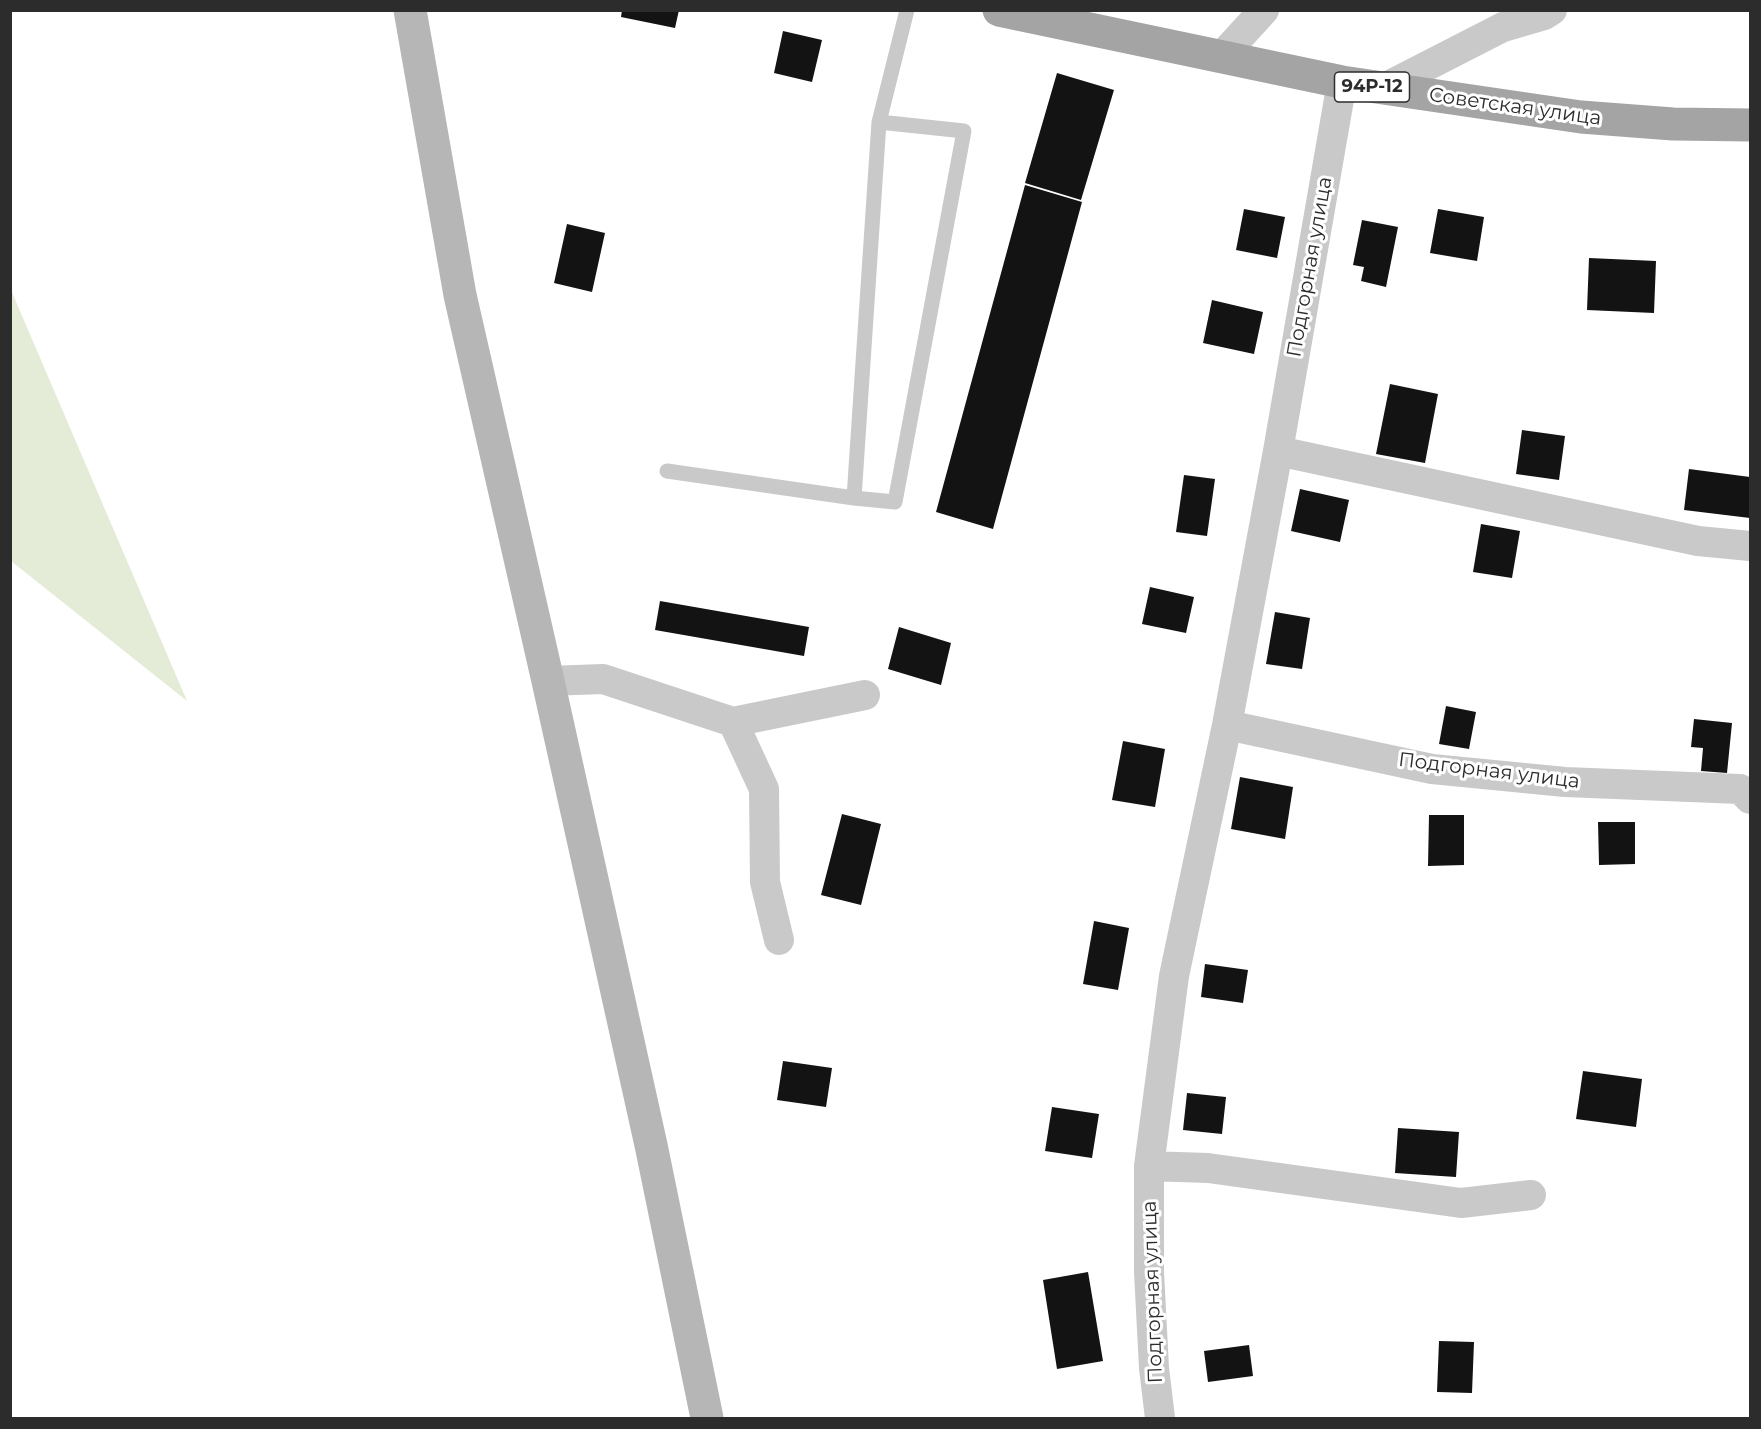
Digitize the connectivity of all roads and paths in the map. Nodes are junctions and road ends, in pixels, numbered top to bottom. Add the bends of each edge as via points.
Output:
1 (410, 10) edge
2 (907, 10) edge
3 (999, 10) edge
4 (1264, 10) edge
5 (1552, 10) edge
6 (1221, 57) junction
7 (1342, 82) junction
8 (1384, 88) junction
9 (879, 122) junction
10 (1750, 125) edge
11 (1278, 451) junction
12 (667, 471) dead end
13 (854, 498) junction
14 (1750, 546) edge
15 (548, 681) junction
16 (865, 695) dead end
17 (733, 722) junction
18 (1227, 725) junction
19 (1750, 799) edge
20 (778, 940) dead end
21 (1149, 1166) junction
22 (1531, 1195) dead end
23 (707, 1419) edge
24 (1160, 1419) edge

1 - 15 street via 460,295
2 - 9 lane
3 - 6 main road, Советская улица / 94Р-12
4 - 6 street
5 - 8 street via 1503,27
6 - 7 main road, Советская улица / 94Р-12
7 - 8 main road, Советская улица / 94Р-12
7 - 11 street, Подгорная улица
8 - 10 main road, Советская улица / 94Р-12 via 1581,117
9 - 13 lane
9 - 13 lane via 964,131 896,502
11 - 14 street via 1698,541
11 - 18 street, Подгорная улица
12 - 13 lane
15 - 17 street via 603,680
15 - 23 street
16 - 17 street
17 - 20 street via 764,789 765,882
18 - 19 street, Подгорная улица via 1432,769 1565,782 1740,789
18 - 21 street, Подгорная улица via 1174,976
21 - 22 street via 1208,1168 1461,1203
21 - 24 street, Подгорная улица via 1149,1272

